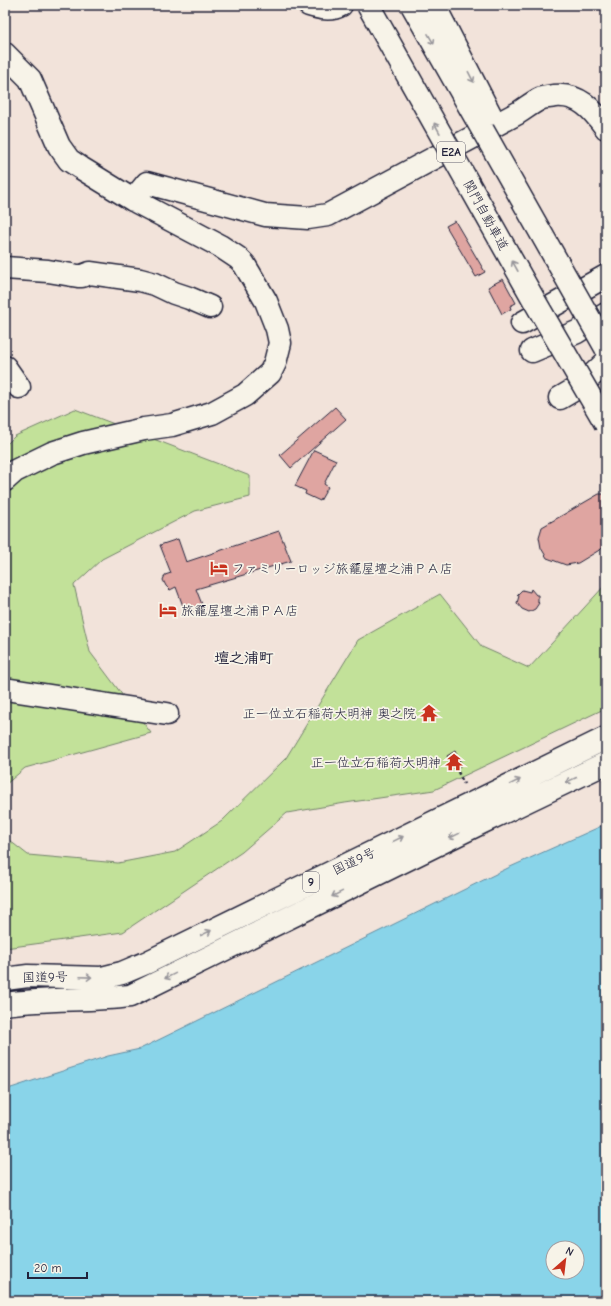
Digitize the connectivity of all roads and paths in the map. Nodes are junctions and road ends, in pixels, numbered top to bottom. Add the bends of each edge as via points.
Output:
1 (309, 5) edge
2 (341, 5) edge
3 (368, 5) edge
4 (412, 5) edge
5 (434, 5) edge
6 (5, 54) edge
7 (606, 128) edge
8 (134, 200) junction
9 (534, 220) junction
10 (5, 268) edge
11 (606, 276) edge
12 (210, 307) dead end
13 (606, 314) edge
14 (522, 323) dead end
15 (606, 348) edge
16 (532, 351) dead end
17 (606, 362) edge
18 (5, 367) edge
19 (19, 387) dead end
20 (560, 398) dead end
21 (606, 424) edge
22 (5, 480) edge
23 (5, 689) edge
24 (167, 714) dead end
25 (606, 738) edge
26 (606, 763) edge
27 (5, 979) edge
28 (5, 1004) edge

1 - 2 main road via 321,9
21 -> 3 main road, 関門自動車道 / E2A, bridge
4 -> 9 main road, bridge
5 -> 9 main road, bridge via 502,138
6 - 8 main road via 30,79 59,146 69,160
7 - 8 main road via 589,107 572,97 542,98 328,215 308,218 265,215 147,183
8 - 22 main road via 220,246 244,264 266,301 277,329 280,343 270,373 245,395 212,413 172,425 83,443 52,453 15,471
9 - 15 main road, bridge
10 - 12 main road via 78,276 90,272 140,280
11 - 14 main road
13 - 16 main road via 578,332
17 - 20 main road via 582,385
18 - 19 main road
23 - 24 main road
27 -> 25 main road, 国道9号 / 9 via 28,976 102,978 122,973
26 -> 28 main road, 国道9号 / 9 via 130,996 96,1000 28,1000

